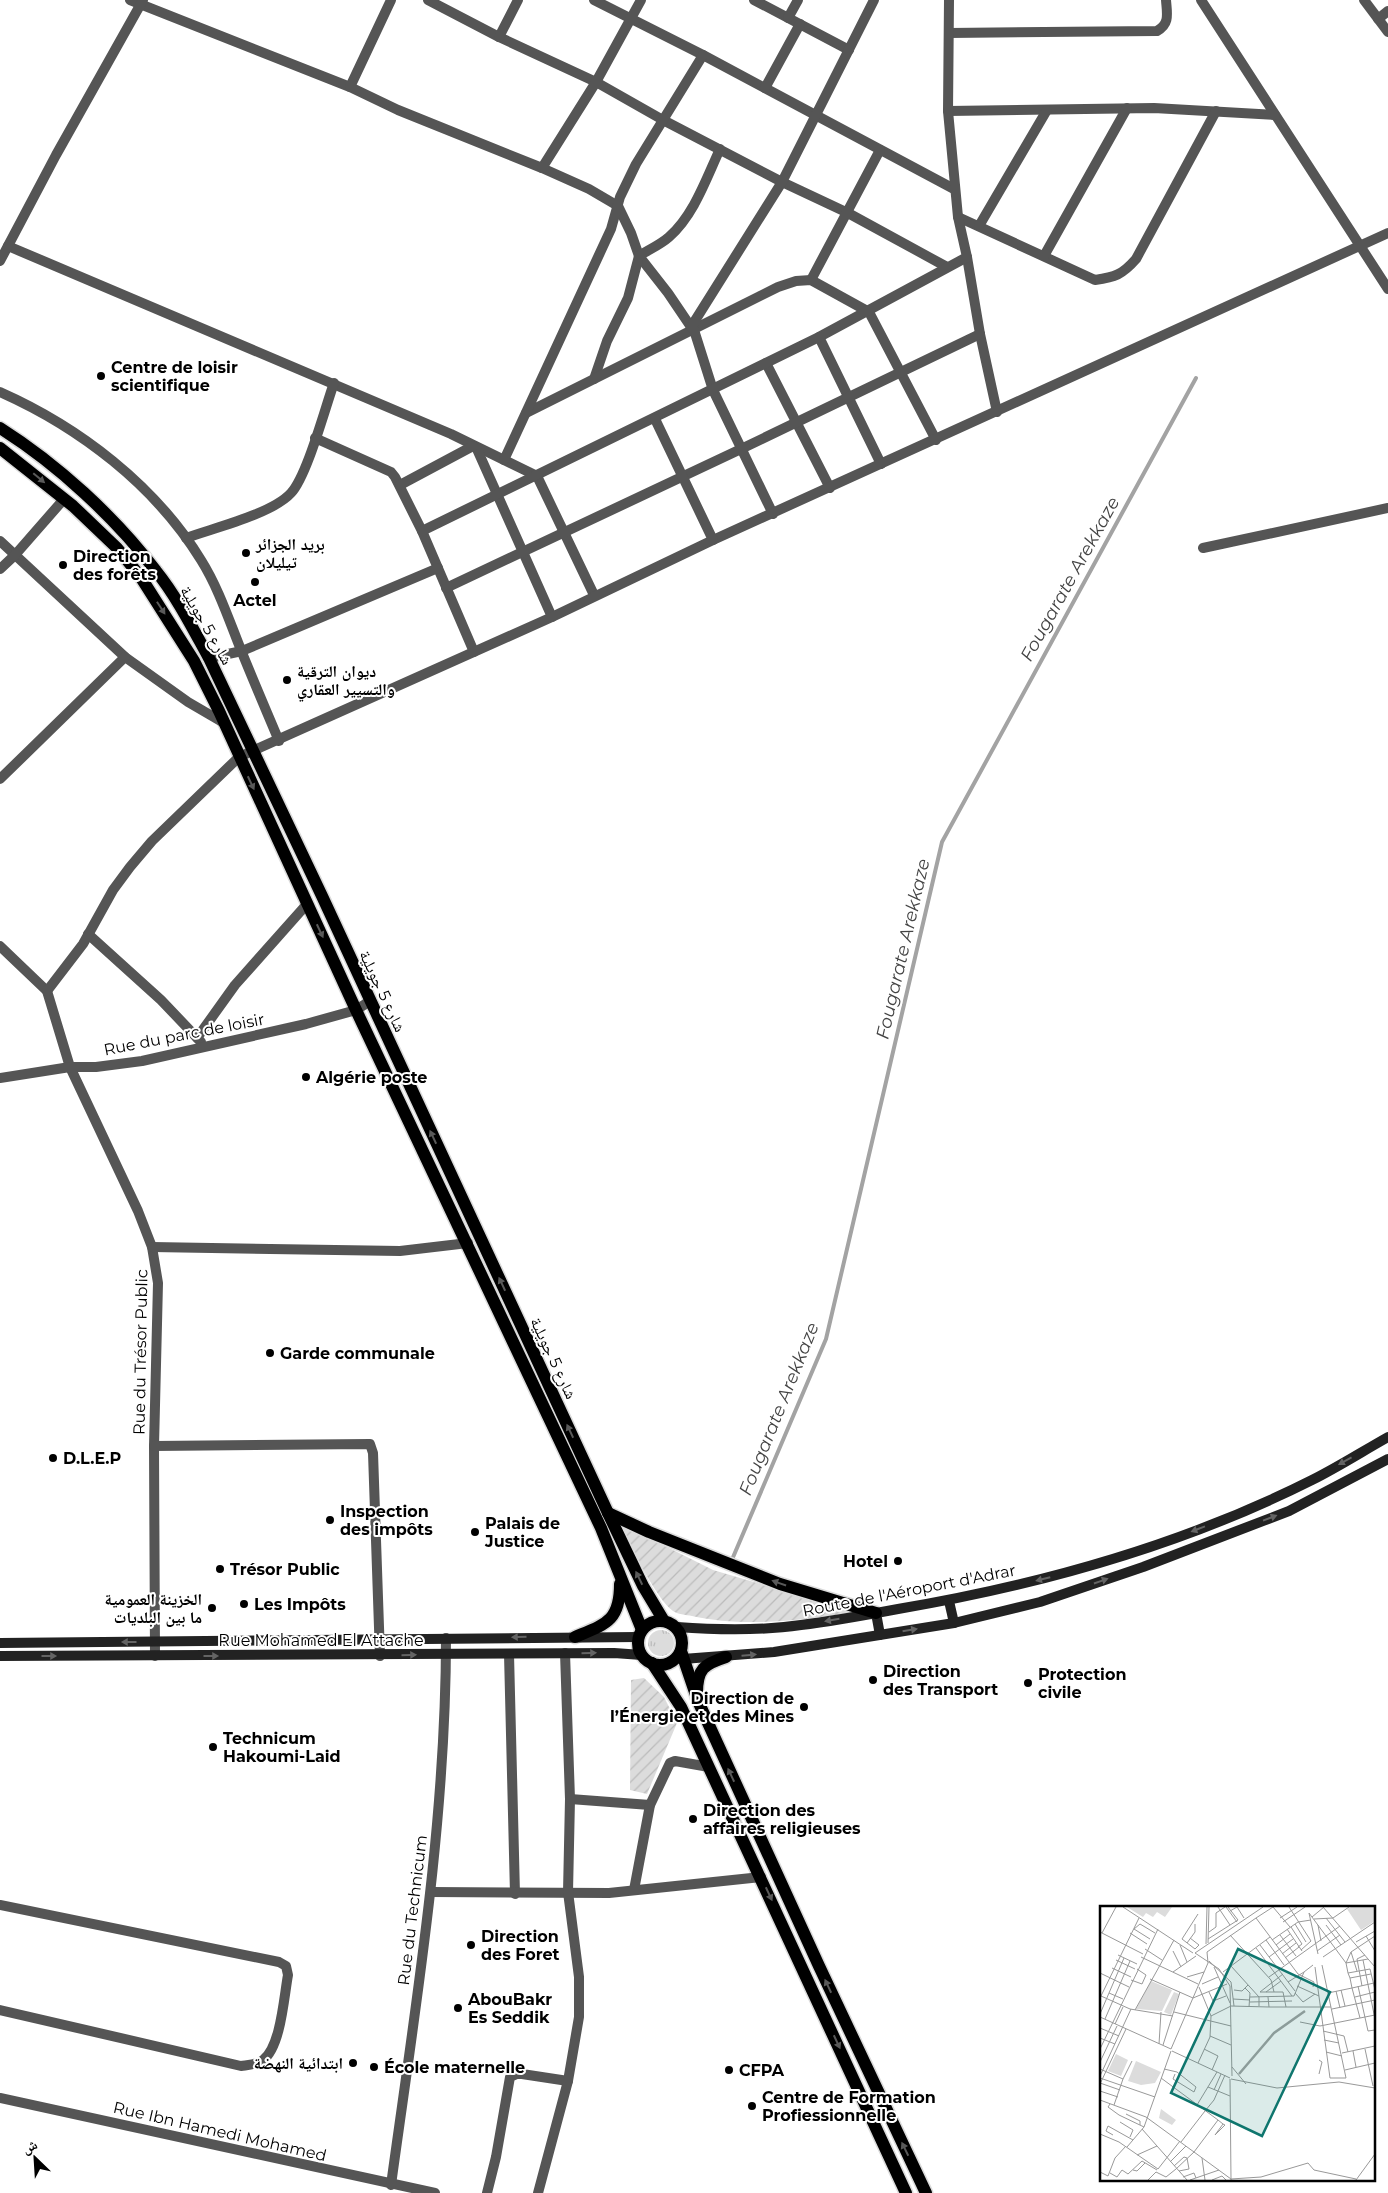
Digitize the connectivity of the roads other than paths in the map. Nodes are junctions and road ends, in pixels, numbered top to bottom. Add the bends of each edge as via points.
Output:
1 (130, 0) edge
2 (391, 0) edge
3 (428, 0) edge
4 (518, 0) edge
5 (594, 0) edge
6 (642, 0) edge
7 (754, 0) edge
8 (798, 0) edge
9 (874, 0) edge
10 (949, 0) edge
11 (1166, 0) edge
12 (1201, 0) edge
13 (1364, 0) edge
14 (142, 2) edge
15 (1388, 11) edge
16 (631, 18) junction
17 (788, 18) junction
18 (1378, 19) junction
19 (800, 24) junction
20 (1388, 32) edge
21 (949, 33) junction
22 (499, 37) junction
23 (849, 50) junction
24 (703, 55) junction
25 (596, 82) junction
26 (350, 87) junction
27 (765, 88) junction
28 (1127, 108) junction
29 (1048, 110) junction
30 (948, 111) junction
31 (1216, 111) junction
32 (815, 114) junction
33 (1275, 115) junction
34 (663, 120) junction
35 (720, 149) junction
36 (880, 150) junction
37 (542, 168) junction
38 (782, 182) junction
39 (954, 189) junction
40 (618, 206) junction
41 (848, 213) junction
42 (958, 217) junction
43 (979, 226) junction
44 (1388, 233) edge
45 (1360, 245) junction
46 (8, 246) junction
47 (639, 256) junction
48 (1044, 256) junction
49 (967, 257) junction
50 (0, 262) edge
51 (947, 267) junction
52 (811, 280) junction
53 (1388, 290) edge
54 (868, 312) junction
55 (693, 329) junction
56 (980, 334) junction
57 (819, 337) junction
58 (766, 363) junction
59 (900, 372) junction
60 (594, 379) junction
61 (334, 383) junction
62 (713, 390) junction
63 (0, 392) edge
64 (848, 397) junction
65 (997, 412) junction
66 (526, 413) junction
67 (655, 419) junction
68 (796, 422) junction
69 (0, 428) edge
70 (315, 438) junction
71 (936, 440) junction
72 (475, 446) junction
73 (0, 448) edge
74 (741, 449) junction
75 (504, 460) junction
76 (882, 464) junction
77 (537, 476) junction
78 (683, 477) junction
79 (400, 485) junction
80 (830, 488) junction
81 (498, 493) junction
82 (64, 500) junction
83 (1388, 508) edge
84 (773, 514) junction
85 (422, 532) junction
86 (564, 532) junction
87 (186, 538) junction
88 (713, 540) junction
89 (0, 541) edge
90 (1202, 548) dead end
91 (522, 553) junction
92 (15, 555) junction
93 (438, 568) junction
94 (0, 569) edge
95 (446, 588) junction
96 (594, 595) junction
97 (552, 617) junction
98 (242, 651) junction
99 (474, 652) junction
100 (125, 658) junction
101 (209, 658) junction
102 (224, 723) junction
103 (279, 741) junction
104 (253, 751) junction
105 (239, 757) junction
106 (0, 779) edge
107 (307, 904) junction
108 (88, 934) junction
109 (0, 946) edge
110 (47, 991) junction
111 (370, 1001) junction
112 (356, 1010) junction
113 (197, 1038) junction
114 (206, 1047) junction
115 (70, 1067) junction
116 (0, 1078) edge
117 (468, 1243) junction
118 (152, 1247) junction
119 (513, 1308) junction
120 (500, 1314) junction
121 (1388, 1437) edge
122 (154, 1446) junction
123 (1388, 1458) edge
124 (608, 1513) junction
125 (620, 1577) junction
126 (949, 1601) junction
127 (876, 1613) junction
128 (664, 1621) junction
129 (954, 1623) junction
130 (677, 1627) junction
131 (640, 1634) junction
132 (880, 1635) junction
133 (575, 1636) junction
134 (446, 1638) junction
135 (379, 1639) junction
136 (0, 1642) edge
137 (81, 1642) junction
138 (155, 1642) junction
139 (565, 1653) junction
140 (446, 1654) junction
141 (509, 1654) junction
142 (642, 1655) junction
143 (0, 1656) edge
144 (80, 1656) junction
145 (155, 1656) junction
146 (380, 1656) junction
147 (679, 1657) junction
148 (726, 1657) junction
149 (652, 1664) junction
150 (698, 1701) junction
151 (710, 1767) junction
152 (570, 1799) junction
153 (650, 1805) junction
154 (761, 1877) junction
155 (634, 1890) junction
156 (431, 1892) junction
157 (568, 1892) junction
158 (515, 1894) junction
159 (0, 1905) edge
160 (0, 2010) edge
161 (568, 2081) junction
162 (0, 2098) edge
163 (391, 2185) junction
164 (434, 2193) edge
165 (487, 2193) edge
166 (538, 2193) edge
167 (906, 2193) edge
168 (926, 2193) edge

1 - 14 street
2 - 26 street
3 - 22 street
4 - 22 street
5 - 16 street
6 - 16 street
7 - 17 street
8 - 17 street
9 - 23 street
10 - 21 street
11 - 21 street via 1168,19 1164,27 1156,31
12 - 33 street
13 - 18 street
14 - 26 street
14 - 46 street
15 - 18 street
16 - 24 street
16 - 25 street
17 - 19 street
18 - 20 street
19 - 23 street
19 - 27 street
21 - 30 street
22 - 25 street
23 - 32 street
24 - 27 street
24 - 34 street
25 - 34 street
25 - 37 street
26 - 37 street via 398,110
27 - 32 street
28 - 29 street
28 - 31 street
28 - 48 street
29 - 30 street
29 - 43 street
30 - 39 street
31 - 33 street
31 - 48 street via 1136,259 1125,272 1095,280
32 - 36 street
32 - 38 street
33 - 45 street
34 - 35 street
34 - 40 street via 636,164
35 - 38 street
35 - 47 street via 681,224 668,238
36 - 39 street
36 - 41 street
37 - 40 street
38 - 41 street
38 - 55 street
39 - 42 street
40 - 47 street
40 - 66 street via 611,230
41 - 51 street
41 - 52 street
42 - 43 street
42 - 49 street
43 - 48 street
44 - 45 street
45 - 53 street
45 - 65 street
46 - 50 street
46 - 61 street
47 - 55 street
47 - 60 street via 628,298 607,341
49 - 51 street
49 - 56 street
51 - 54 street
52 - 54 street
52 - 55 street via 778,287
54 - 57 street
54 - 59 street
55 - 60 street
55 - 62 street
56 - 59 street
56 - 65 street
57 - 58 street
57 - 64 street
58 - 62 street
58 - 68 street
59 - 64 street
59 - 71 street
60 - 66 street
61 - 70 street
61 - 72 street
62 - 67 street
62 - 74 street
63 - 87 street via 55,421 101,452 147,493
64 - 68 street
64 - 76 street
65 - 71 street
66 - 75 street
67 - 77 street
67 - 78 street
68 - 74 street
68 - 80 street
69 - 101 main road, شارع 5 جويلية via 69,480 110,517 157,571
70 - 79 street via 391,472
70 - 87 street via 302,476 291,494 276,505
71 - 76 street
72 - 75 street
72 - 79 street
72 - 81 street
73 -> 82 main road, شارع 5 جويلية
74 - 78 street
74 - 84 street
75 - 77 street
76 - 80 street
77 - 81 street
77 - 86 street
78 - 86 street
78 - 88 street
79 - 85 street
80 - 84 street
81 - 85 street
81 - 91 street
82 - 92 street
82 -> 102 main road, شارع 5 جويلية via 117,548 140,576 194,661
83 - 90 street
84 - 88 street
85 - 93 street
86 - 91 street
86 - 96 street
87 - 98 street via 202,561
88 - 96 street
89 - 92 street
91 - 95 street
91 - 97 street
92 - 94 street
92 - 100 street
93 - 95 street
93 - 98 street
95 - 99 street
96 - 97 street
97 - 99 street
98 - 101 street
98 - 103 street
99 - 103 street
100 - 102 street
100 - 106 street
101 - 104 main road, شارع 5 جويلية
102 - 105 main road, شارع 5 جويلية
103 - 104 street
104 - 105 street
104 - 111 main road, شارع 5 جويلية
105 -> 107 main road, شارع 5 جويلية
105 - 108 street via 152,841 113,890
107 -> 112 main road, شارع 5 جويلية
107 - 113 street via 235,985
108 - 110 street
108 - 113 street via 161,1000
109 - 110 street
110 - 115 street, Rue du Trésor Public
111 - 112 street, Rue du parc de loisir
119 -> 111 main road, شارع 5 جويلية
112 - 114 street, Rue du parc de loisir
112 - 117 main road, شارع 5 جويلية
113 - 114 street
114 - 115 street, Rue du parc de loisir via 142,1061
115 - 116 street, Rue du parc de loisir
115 - 118 street, Rue du Trésor Public
117 - 118 street via 400,1251
117 - 120 main road, شارع 5 جويلية
118 - 122 street, Rue du Trésor Public via 158,1283
119 - 120 main road
124 -> 119 main road, شارع 5 جويلية
120 - 125 main road, شارع 5 جويلية via 601,1528
121 -> 126 main road, Route de l'Aéroport d'Adrar via 1312,1479 1194,1530 1067,1573
122 - 135 street via 370,1444 373,1453
122 - 138 street, Rue du Trésor Public
129 -> 123 main road via 1040,1602 1142,1567 1289,1511
127 -> 124 main road via 780,1584
128 -> 124 main road, شارع 5 جويلية via 643,1586
125 - 131 main road, شارع 5 جويلية
125 - 133 main road via 620,1600 615,1614
126 - 127 main road, Route de l'Aéroport d'Adrar
126 - 129 main road
127 -> 130 main road, Route de l'Aéroport d'Adrar via 764,1629
127 - 132 main road
128 - 130 main road
128 - 131 main road via 651,1622
132 -> 129 main road
130 - 147 main road via 683,1640
131 - 133 main road, Rue Mohamed El Attache
131 - 142 main road
148 -> 132 main road
133 -> 134 main road, Rue Mohamed El Attache
134 - 135 main road, Rue Mohamed El Attache
134 - 140 street, Rue du Technicum
135 - 138 main road, Rue Mohamed El Attache
135 - 146 street
136 - 137 main road, Rue Mohamed El Attache
138 -> 137 main road, Rue Mohamed El Attache
137 - 144 main road
138 - 145 street, Rue du Trésor Public
139 - 141 main road, Rue Mohamed El Attache
139 -> 142 main road, Rue Mohamed El Attache
139 - 152 street
140 - 141 main road, Rue Mohamed El Attache
146 -> 140 main road, Rue Mohamed El Attache
140 - 156 street, Rue du Technicum
141 - 158 street
142 - 149 main road
143 -> 144 main road, Rue Mohamed El Attache
144 - 145 main road, Rue Mohamed El Attache
145 -> 146 main road, Rue Mohamed El Attache
147 - 148 main road
147 - 149 main road via 659,1665
147 - 150 main road
148 - 150 main road via 710,1662 700,1672
149 - 151 main road via 681,1707
168 -> 150 main road via 818,1966
151 - 153 street via 672,1761
151 - 154 main road
152 - 153 street
152 - 157 street
153 - 155 street
154 - 155 street
154 -> 167 main road
155 - 157 street
156 - 158 street
156 - 163 street, Rue du Technicum
157 - 158 street
157 - 161 street via 579,1977 579,2017
159 - 160 street via 279,1962 286,1966 288,1975 275,2042 268,2055 257,2064 241,2066
161 - 165 street via 522,2074 510,2077
161 - 166 street
162 - 163 street, Rue Ibn Hamedi Mohamed
163 - 164 street, Rue Ibn Hamedi Mohamed

